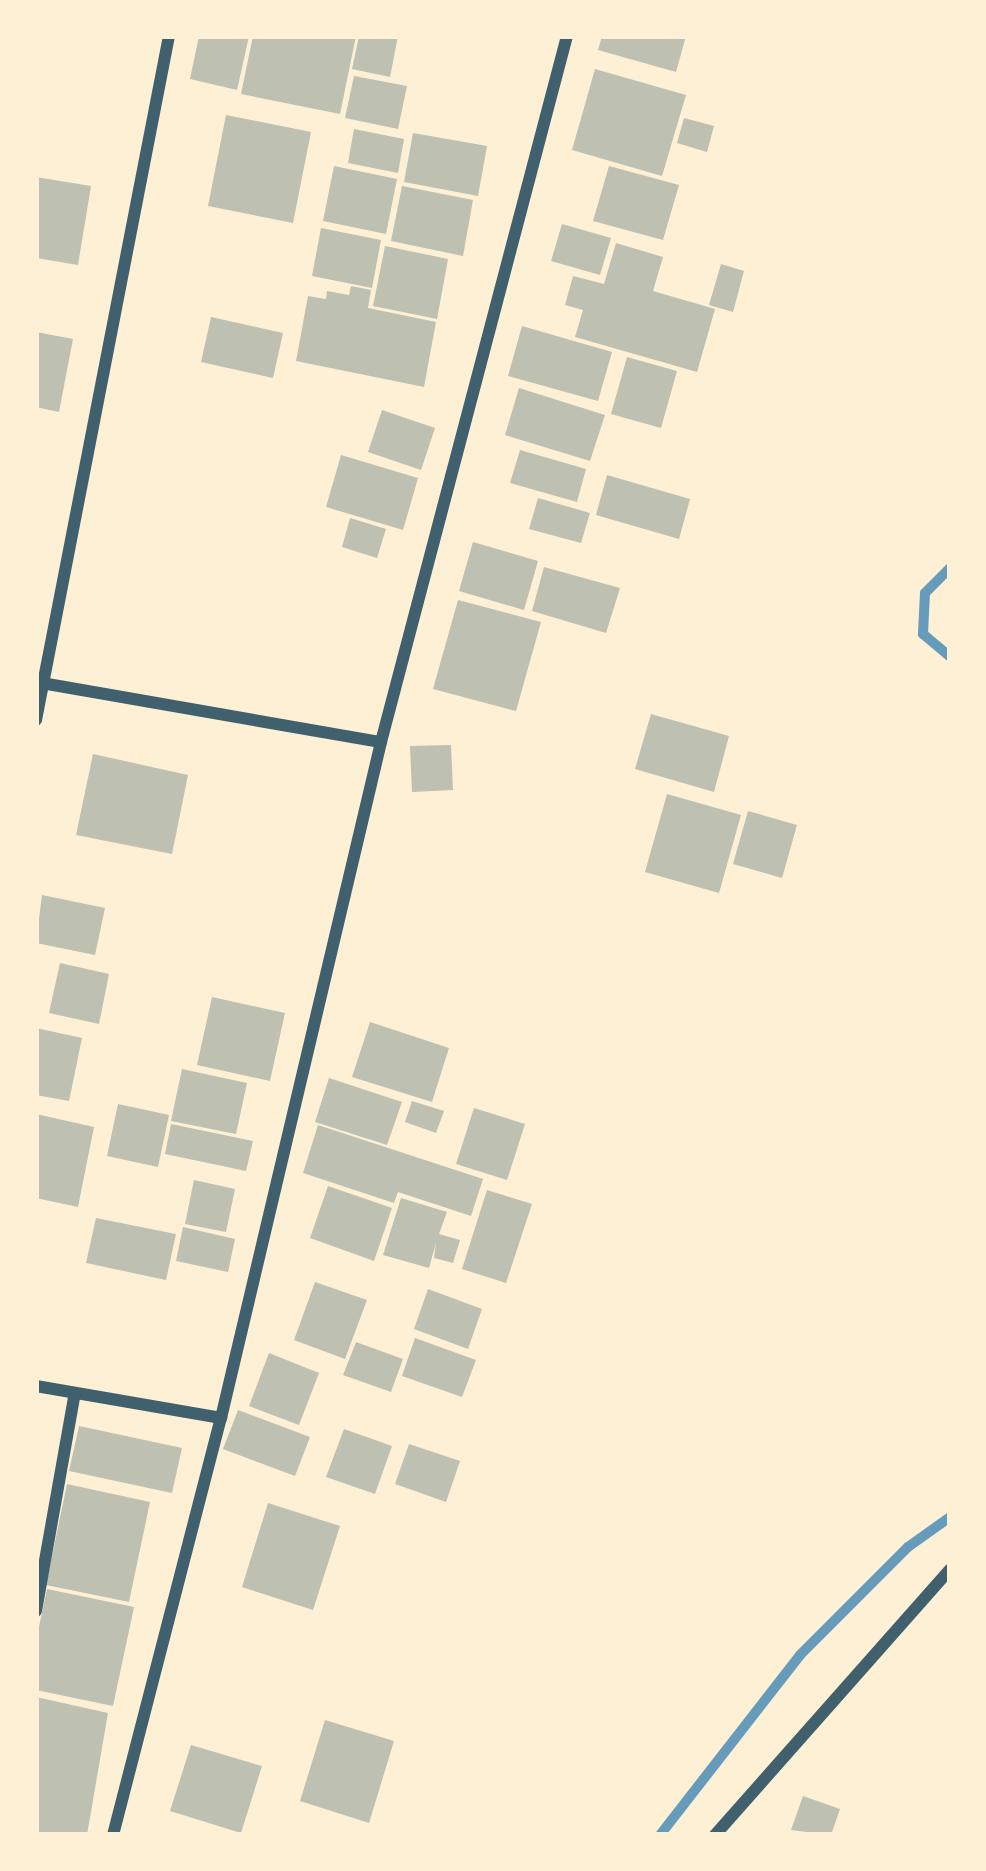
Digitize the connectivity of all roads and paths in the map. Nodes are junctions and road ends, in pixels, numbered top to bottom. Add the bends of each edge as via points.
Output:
1 (169, 36) edge
2 (567, 36) edge
3 (39, 683) edge
4 (36, 720) edge
5 (381, 742) junction
6 (36, 1387) edge
7 (75, 1394) junction
8 (221, 1418) junction
9 (950, 1569) edge
10 (36, 1611) edge
11 (113, 1835) edge
12 (715, 1835) edge

1 - 3 street
2 - 5 street
3 - 4 street
3 - 5 street
5 - 8 street
6 - 7 street
7 - 8 street
7 - 10 street
8 - 11 street
9 - 12 street

